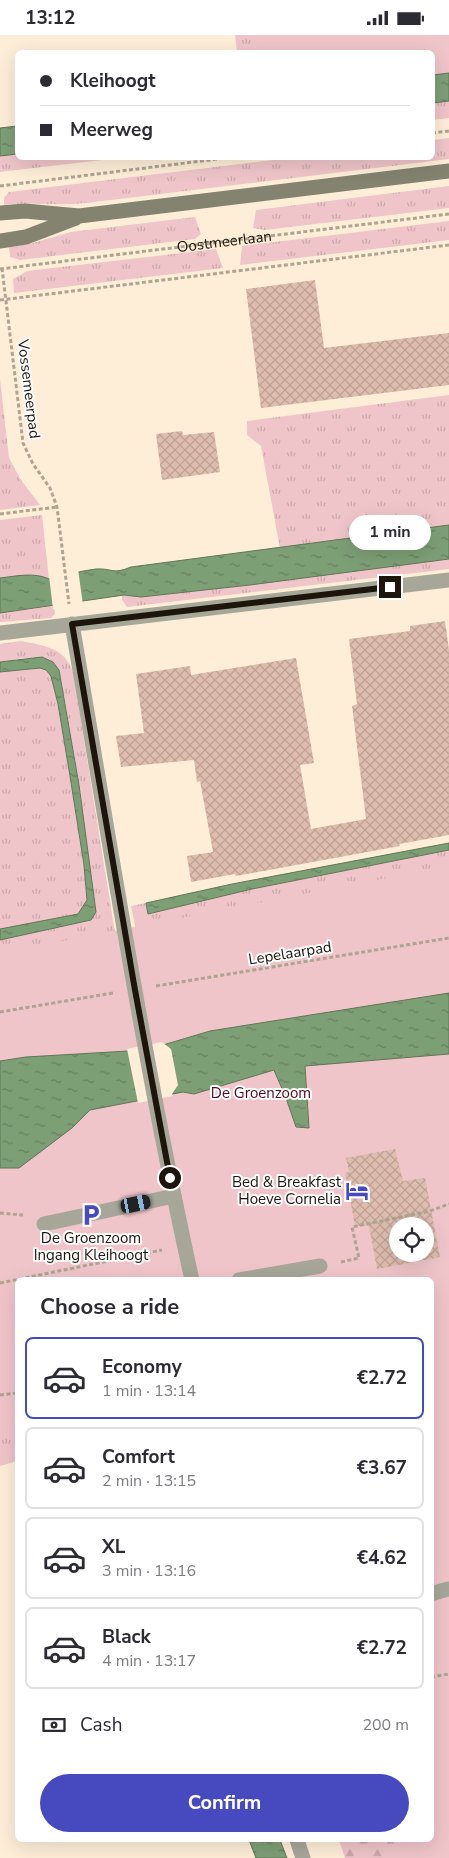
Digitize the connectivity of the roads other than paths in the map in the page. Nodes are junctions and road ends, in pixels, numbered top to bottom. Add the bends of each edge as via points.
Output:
1 (449, 171) edge
2 (0, 213) edge
3 (79, 216) junction
4 (0, 241) edge
5 (449, 580) edge
6 (71, 618) junction
7 (0, 633) edge
8 (174, 1196) junction
9 (44, 1224) dead end
10 (320, 1266) road end
11 (191, 1277) edge
12 (256, 1277) edge
13 (448, 1589) edge
14 (434, 1592) edge
15 (298, 1842) edge
16 (303, 1858) edge

1 - 3 street
2 - 3 street via 24,211
3 - 4 street via 26,237
5 - 6 street
6 - 7 street
6 - 8 street
8 - 9 street
8 - 11 street
10 - 12 street
13 - 14 street
15 - 16 street

